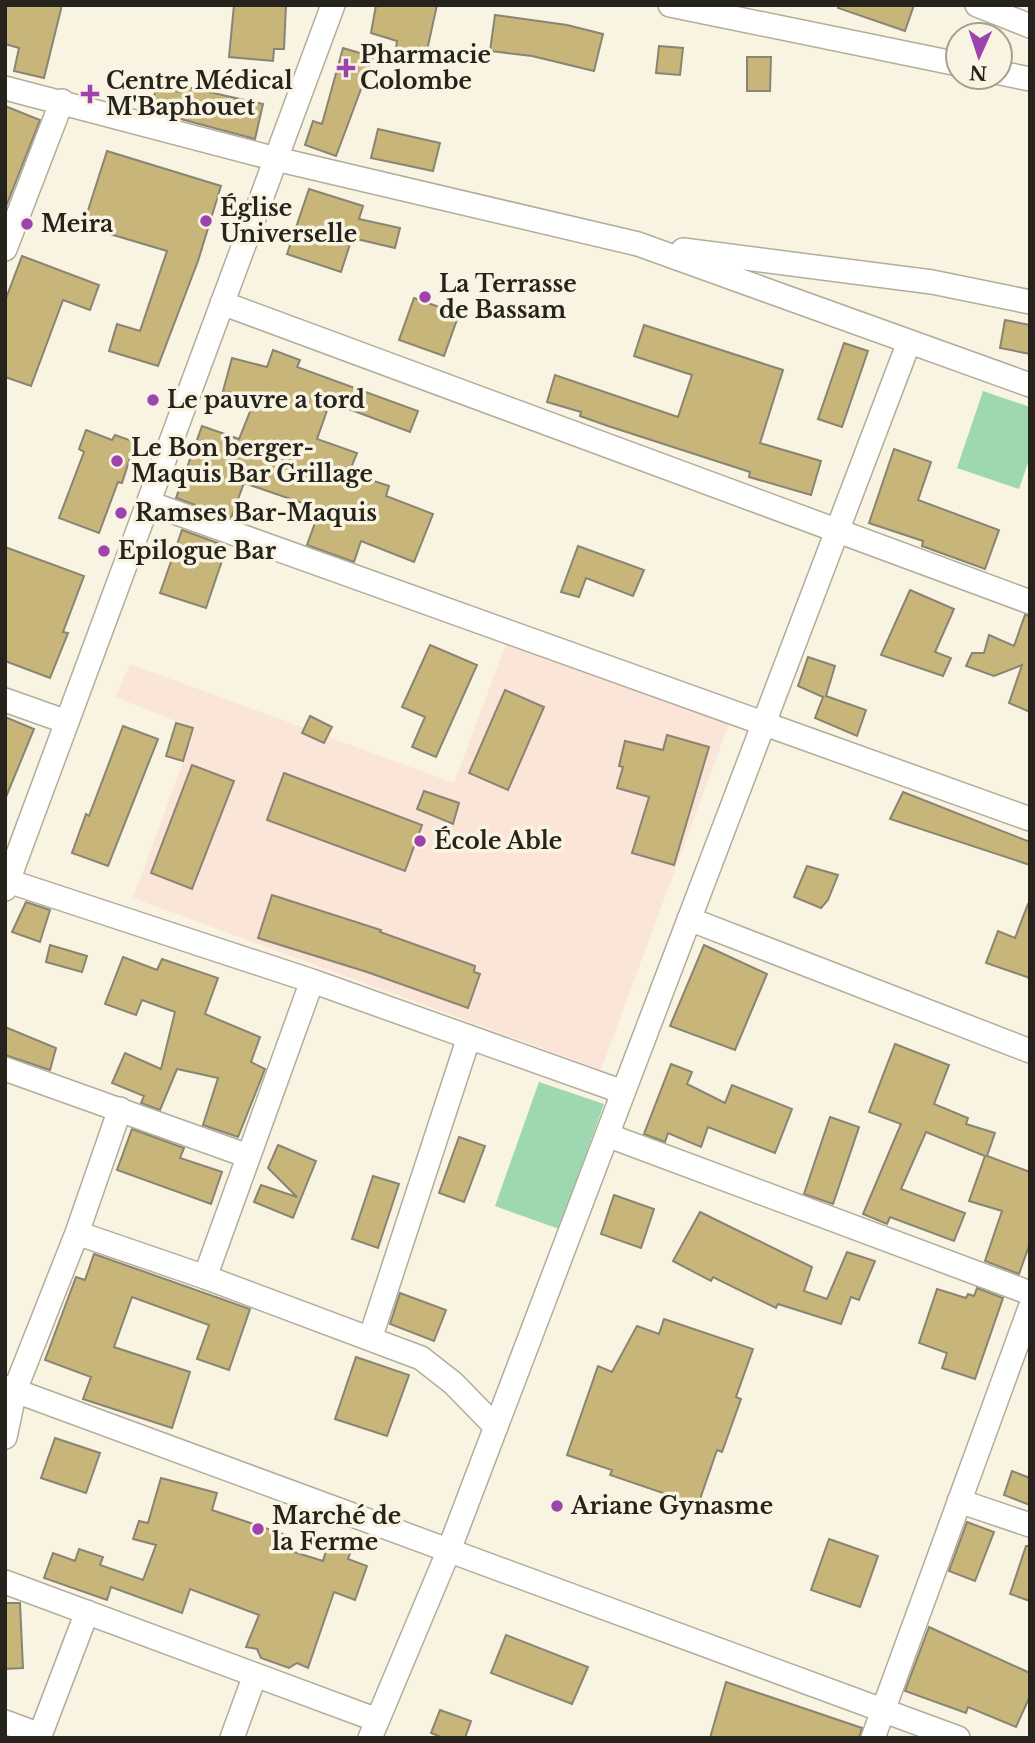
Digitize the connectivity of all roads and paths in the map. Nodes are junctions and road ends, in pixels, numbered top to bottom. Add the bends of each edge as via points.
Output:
1 (333, 5) edge
2 (670, 5) edge
3 (977, 5) edge
4 (1030, 26) edge
5 (944, 61) edge
6 (5, 88) edge
7 (62, 101) junction
8 (276, 159) junction
9 (638, 244) junction
10 (5, 249) edge
11 (1030, 302) edge
12 (222, 303) junction
13 (909, 342) junction
14 (1030, 385) edge
15 (149, 503) junction
16 (836, 533) junction
17 (1030, 602) edge
18 (5, 701) edge
19 (67, 722) junction
20 (764, 723) junction
21 (1030, 819) edge
22 (7, 885) edge
23 (689, 919) junction
24 (312, 981) junction
25 (469, 1037) junction
26 (1030, 1051) edge
27 (5, 1069) edge
28 (623, 1093) junction
29 (120, 1110) junction
30 (607, 1135) junction
31 (248, 1156) junction
32 (77, 1233) junction
33 (205, 1277) junction
34 (1030, 1293) edge
35 (1030, 1308) edge
36 (370, 1339) junction
37 (10, 1388) edge
38 (496, 1427) junction
39 (5, 1437) edge
40 (959, 1501) junction
41 (1030, 1525) edge
42 (449, 1550) junction
43 (5, 1582) edge
44 (87, 1612) junction
45 (255, 1675) junction
46 (883, 1709) junction
47 (5, 1722) edge
48 (374, 1729) edge
49 (40, 1736) edge
50 (232, 1738) edge
51 (873, 1738) edge
52 (958, 1738) edge

1 - 8 street
2 - 5 street
3 - 4 street
6 - 7 street
7 - 8 street
7 - 10 street
8 - 9 street
8 - 12 street
9 - 11 street via 932,282
9 - 13 street
12 - 15 street
12 - 16 street
13 - 14 street
13 - 16 street
15 - 19 street
15 - 20 street
16 - 17 street
16 - 20 street
18 - 19 street
19 - 22 street
20 - 21 street
20 - 23 street
22 - 24 street
23 - 26 street
23 - 28 street
24 - 25 street
24 - 31 street
25 - 28 street
25 - 36 street
27 - 29 street
28 - 30 street
29 - 31 street
29 - 32 street
30 - 34 street
30 - 38 street
31 - 33 street
32 - 33 street
32 - 37 street
33 - 36 street
35 - 40 street
36 - 38 street via 436,1367
37 - 39 street
37 - 42 street
38 - 42 street
40 - 41 street
40 - 46 street
42 - 46 street
42 - 48 street
43 - 44 street
44 - 45 street
44 - 49 street
45 - 48 street
45 - 50 street
46 - 51 street
46 - 52 street
47 - 49 street

